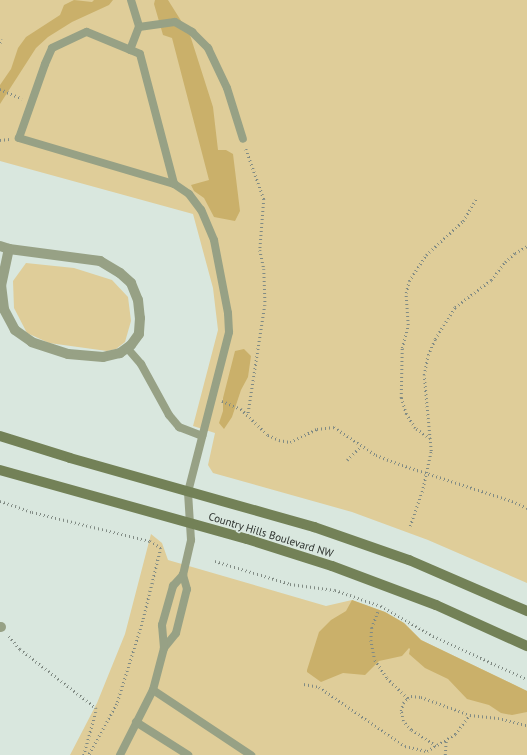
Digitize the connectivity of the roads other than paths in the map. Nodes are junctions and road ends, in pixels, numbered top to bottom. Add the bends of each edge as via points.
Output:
1 (131, 0) edge
2 (140, 27) junction
3 (130, 50) junction
4 (243, 139) road end
5 (174, 184) junction
6 (5, 247) edge
7 (128, 349) junction
8 (0, 436) edge
9 (202, 436) junction
10 (0, 470) edge
11 (188, 492) junction
12 (189, 523) junction
13 (183, 575) junction
14 (527, 611) edge
15 (527, 646) edge
16 (164, 648) junction
17 (154, 690) junction
18 (136, 722) junction
19 (120, 755) edge
20 (188, 755) edge
21 (251, 755) edge

1 - 2 lane
2 - 3 lane
2 - 4 lane via 175,22 192,32 208,48 227,88
3 - 5 lane via 140,54
3 - 5 lane via 87,32 52,48 19,138
5 - 9 lane via 189,194 201,210 214,240 228,313 229,332
6 - 7 street via 100,262 120,273 131,283 138,300 140,318 139,334
6 - 7 street via 1,286 4,308 15,330 32,342 68,354 102,358
7 - 9 lane via 141,364 179,427
8 - 11 main road, Country Hills Boulevard NW
9 - 11 lane
10 - 12 main road, Country Hills Boulevard NW
11 - 12 lane
11 - 14 main road, Country Hills Boulevard NW via 314,527 409,560
12 - 13 lane via 191,540
12 - 15 main road, Country Hills Boulevard NW via 332,566 436,605
13 - 16 lane via 173,586 162,625
13 - 16 lane via 187,589 176,633
16 - 17 lane
17 - 18 lane
17 - 21 lane
18 - 19 lane
18 - 20 lane

